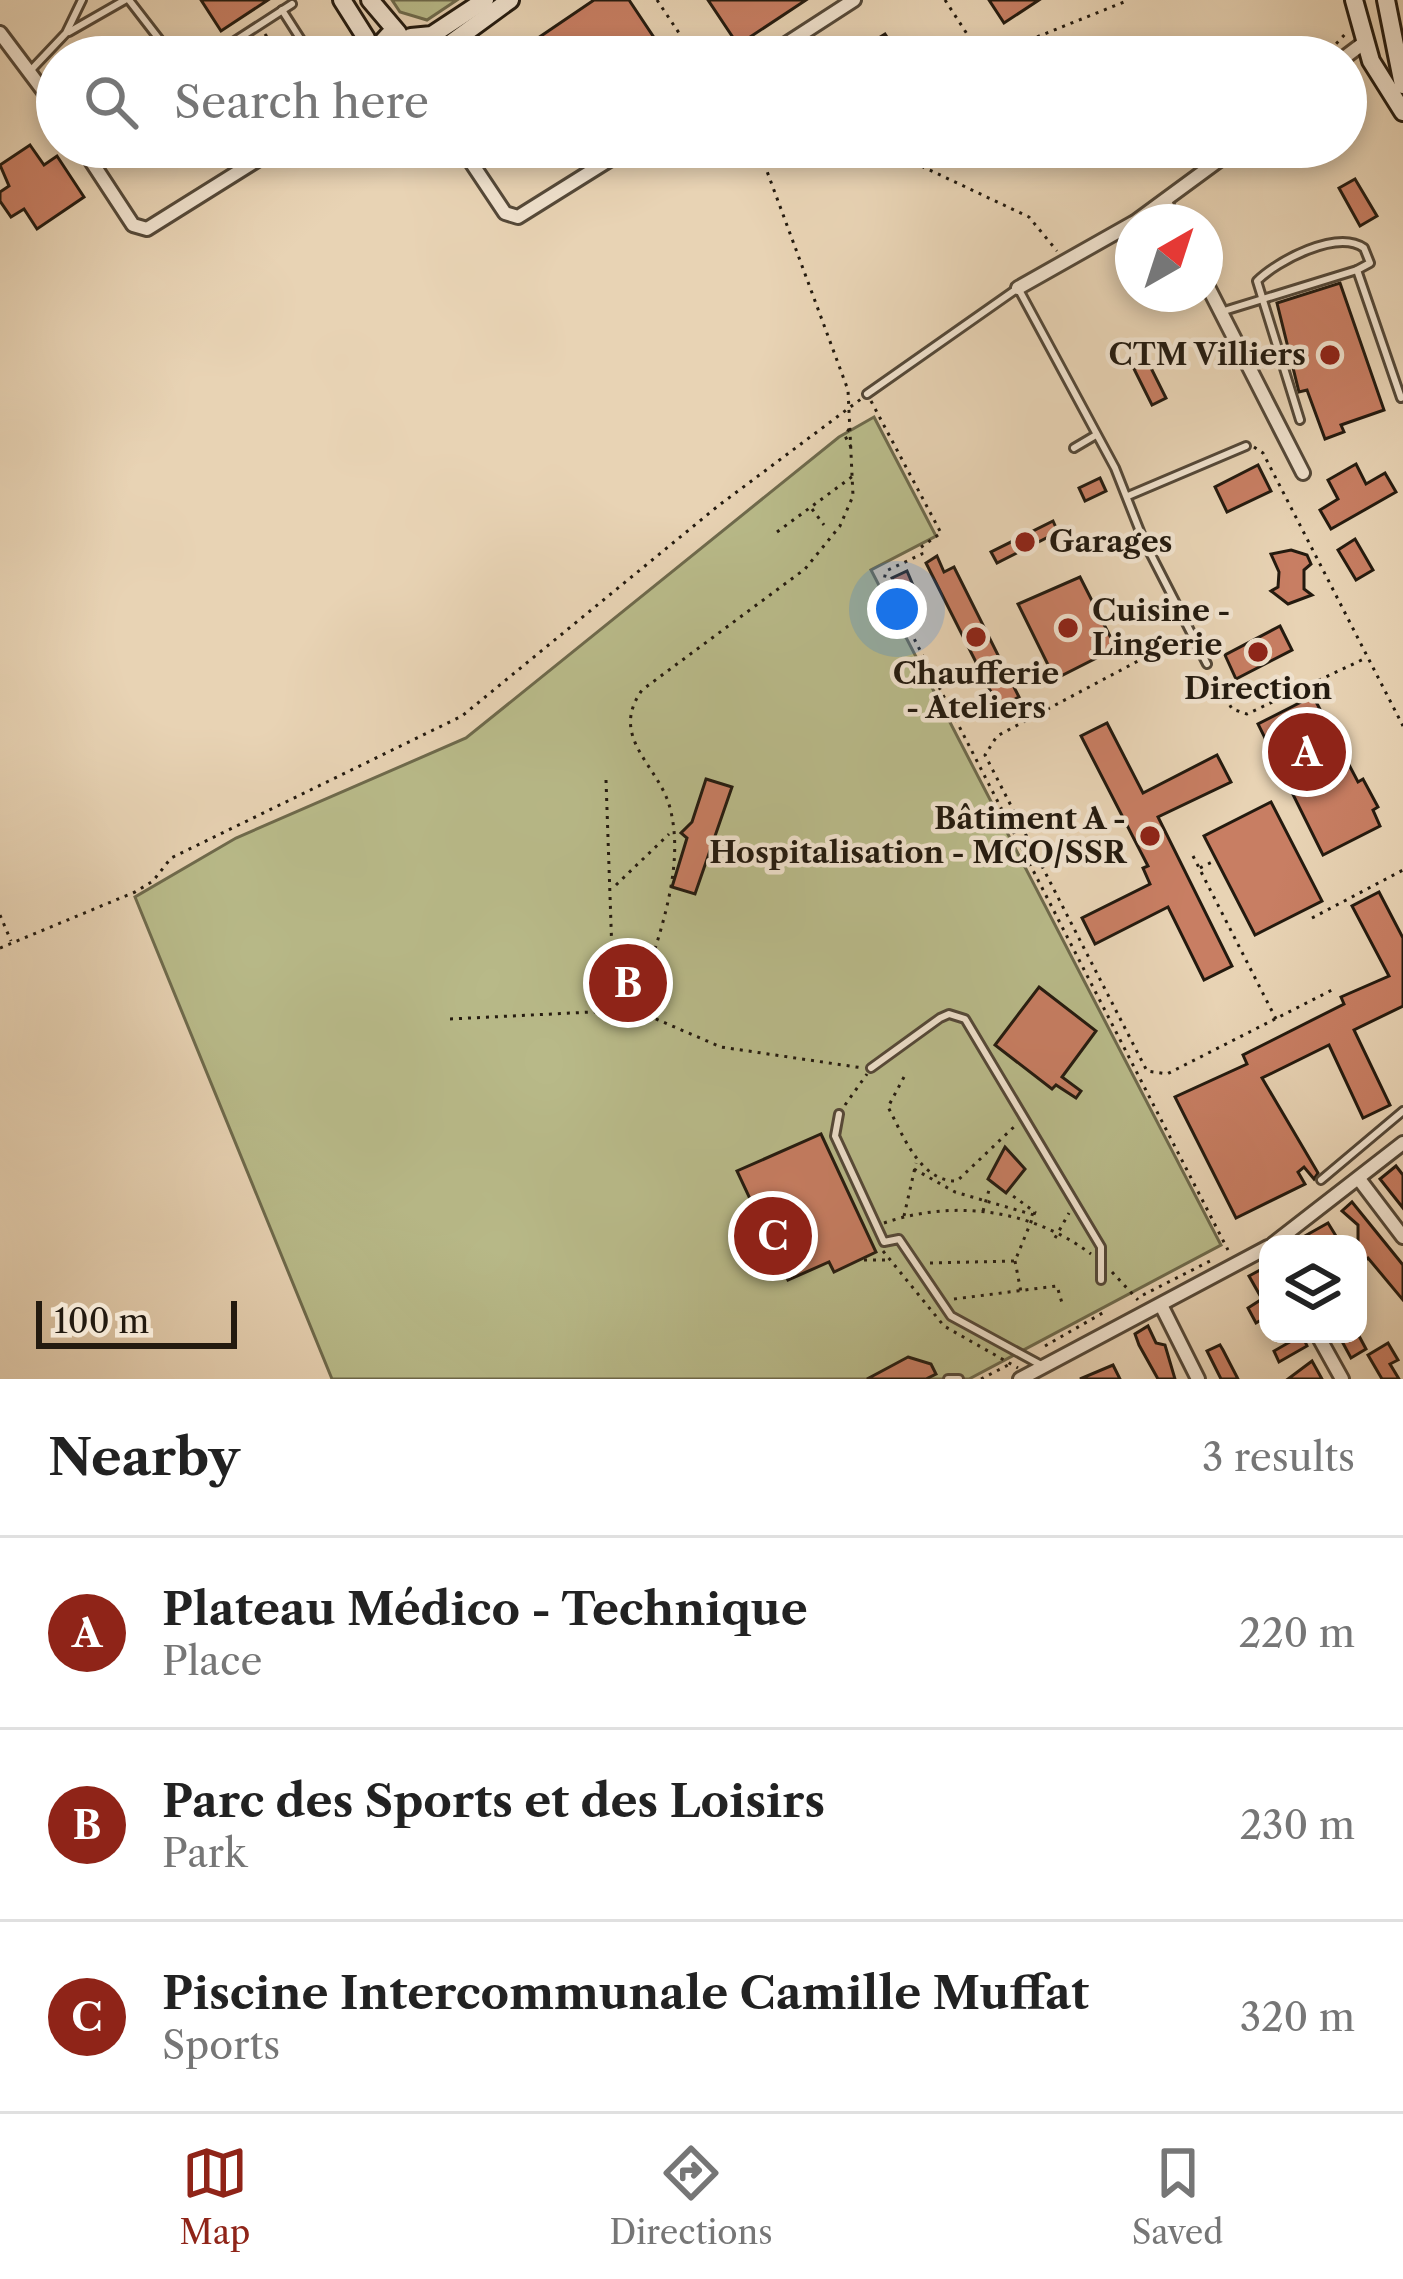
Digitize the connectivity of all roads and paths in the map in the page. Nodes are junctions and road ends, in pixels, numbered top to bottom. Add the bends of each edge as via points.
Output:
1 (82, 0) edge
2 (127, 0) edge
3 (342, 0) edge
4 (370, 0) edge
5 (485, 0) edge
6 (510, 0) edge
7 (657, 0) edge
8 (854, 0) edge
9 (945, 0) edge
10 (1129, 0) edge
11 (1354, 0) edge
12 (1386, 0) edge
13 (292, 4) dead end
14 (281, 10) junction
15 (260, 25) junction
16 (0, 33) edge
17 (66, 34) joint
18 (405, 35) junction
19 (156, 36) edge
20 (244, 36) edge
21 (267, 36) edge
22 (298, 36) edge
23 (365, 36) edge
24 (399, 36) edge
25 (455, 36) edge
26 (681, 36) edge
27 (798, 36) edge
28 (970, 36) edge
29 (1038, 36) edge
30 (1363, 36) edge
31 (1367, 45) edge
32 (36, 65) edge
33 (31, 70) junction
34 (1393, 74) edge
35 (36, 78) edge
36 (1403, 112) edge
37 (96, 168) edge
38 (245, 168) edge
39 (475, 168) edge
40 (596, 168) edge
41 (766, 168) edge
42 (925, 168) edge
43 (1211, 168) edge
44 (1166, 204) edge
45 (1115, 234) edge
46 (1064, 262) junction
47 (1357, 270) junction
48 (1018, 288) junction
49 (1261, 302) junction
50 (1223, 310) edge
51 (1221, 312) edge
52 (867, 394) junction
53 (1401, 398) edge
54 (849, 409) junction
55 (1300, 420) dead end
56 (1096, 435) junction
57 (1246, 446) joint
58 (1074, 448) dead end
59 (1303, 473) dead end
60 (854, 475) junction
61 (808, 496) dead end
62 (1127, 497) junction
63 (813, 506) junction
64 (824, 525) dead end
65 (778, 532) dead end
66 (1191, 632) junction
67 (1367, 657) junction
68 (1207, 664) joint
69 (1403, 726) edge
70 (606, 780) dead end
71 (670, 832) junction
72 (1193, 856) dead end
73 (1212, 862) dead end
74 (1198, 868) junction
75 (1403, 870) edge
76 (614, 887) junction
77 (0, 915) edge
78 (1312, 918) dead end
79 (11, 942) junction
80 (0, 948) edge
81 (1332, 990) dead end
82 (634, 1010) junction
83 (614, 1011) junction
84 (450, 1019) dead end
85 (1276, 1019) junction
86 (871, 1068) junction
87 (904, 1077) dead end
88 (1403, 1112) edge
89 (839, 1114) joint
90 (1024, 1120) junction
91 (1403, 1143) edge
92 (916, 1161) junction
93 (914, 1169) junction
94 (1360, 1179) junction
95 (1321, 1180) dead end
96 (989, 1190) dead end
97 (1013, 1196) dead end
98 (986, 1200) junction
99 (983, 1211) junction
100 (1069, 1212) dead end
101 (904, 1216) junction
102 (1033, 1219) junction
103 (877, 1226) junction
104 (1285, 1235) edge
105 (1057, 1236) junction
106 (1403, 1237) edge
107 (1259, 1252) edge
108 (865, 1260) dead end
109 (890, 1260) dead end
110 (913, 1262) junction
111 (1015, 1262) junction
112 (1103, 1264) junction
113 (899, 1270) dead end
114 (1101, 1280) dead end
115 (1021, 1294) junction
116 (1143, 1294) dead end
117 (1062, 1303) dead end
118 (944, 1306) junction
119 (1155, 1308) junction
120 (1106, 1311) dead end
121 (934, 1314) dead end
122 (1322, 1343) edge
123 (1045, 1346) dead end
124 (1013, 1362) dead end
125 (1043, 1366) junction
126 (948, 1379) edge
127 (958, 1379) edge
128 (981, 1379) edge
129 (1020, 1379) edge
130 (1198, 1379) edge
131 (1342, 1379) edge

1 - 17 lane
2 - 17 lane
2 - 19 lane
3 - 23 main road
4 - 18 main road
5 - 18 main road via 432,35
6 - 25 main road
7 - 26 path
8 - 27 street
9 - 28 path
10 - 29 path
11 - 30 main road
12 - 34 main road via 1400,56
13 - 14 lane
14 - 15 lane
14 - 22 lane
15 - 20 lane
15 - 21 path
16 - 33 street
18 - 24 main road
31 - 34 main road
32 - 33 lane
33 - 35 street
34 - 36 main road
37 - 38 street via 133,225 148,230
39 - 40 street via 505,213 518,217
41 - 54 path
42 - 46 path via 1028,217
43 - 44 street
45 - 46 street
46 - 48 street
47 - 49 lane
47 - 49 lane via 1370,263 1364,248 1341,241 1272,266 1257,281
47 - 53 lane
48 - 52 lane
48 - 56 lane
49 - 50 lane
49 - 55 lane
51 - 59 street
52 - 54 path
52 - 116 path via 941,533 884,580 1234,1256
54 - 60 path
54 - 79 path via 462,716 171,858 135,892
56 - 58 lane
56 - 62 lane
57 - 62 lane
57 - 67 path via 1263,453
60 - 63 path
60 - 71 path via 849,510 806,568 634,701 631,732 670,807
61 - 63 path
62 - 66 lane
63 - 64 path
63 - 65 path
66 - 68 lane
66 - 85 path via 997,736 986,754 1148,1071 1167,1074
67 - 68 path via 1247,714 1229,706
67 - 69 path
70 - 76 path
71 - 76 path
71 - 82 path via 673,890
72 - 74 path
73 - 74 path
74 - 85 path
75 - 78 path
76 - 83 path
77 - 79 path
79 - 80 path
81 - 85 path
82 - 83 path
82 - 86 path via 721,1047
83 - 84 path
86 - 89 path
86 - 90 lane via 940,1018 958,1015
87 - 92 path via 888,1108
88 - 95 lane
89 - 103 lane via 835,1136
90 - 92 path via 957,1181
90 - 112 lane via 1084,1216
91 - 94 street
92 - 93 path
93 - 98 path
93 - 101 path
94 - 104 street
94 - 106 street
96 - 98 path
97 - 102 path
98 - 99 path
98 - 102 path
99 - 101 path
99 - 102 path
100 - 105 path
101 - 103 path
102 - 105 path
102 - 111 path
103 - 110 lane via 884,1242 902,1243
105 - 112 path
107 - 119 street
108 - 109 path
110 - 111 path
110 - 113 path
110 - 118 lane
111 - 115 path
112 - 114 lane
112 - 119 path
115 - 117 path via 1057,1286
115 - 118 path
118 - 121 path
118 - 125 lane
119 - 125 street
119 - 130 street
120 - 123 path
122 - 131 street
124 - 128 path
125 - 129 street
126 - 127 lane

